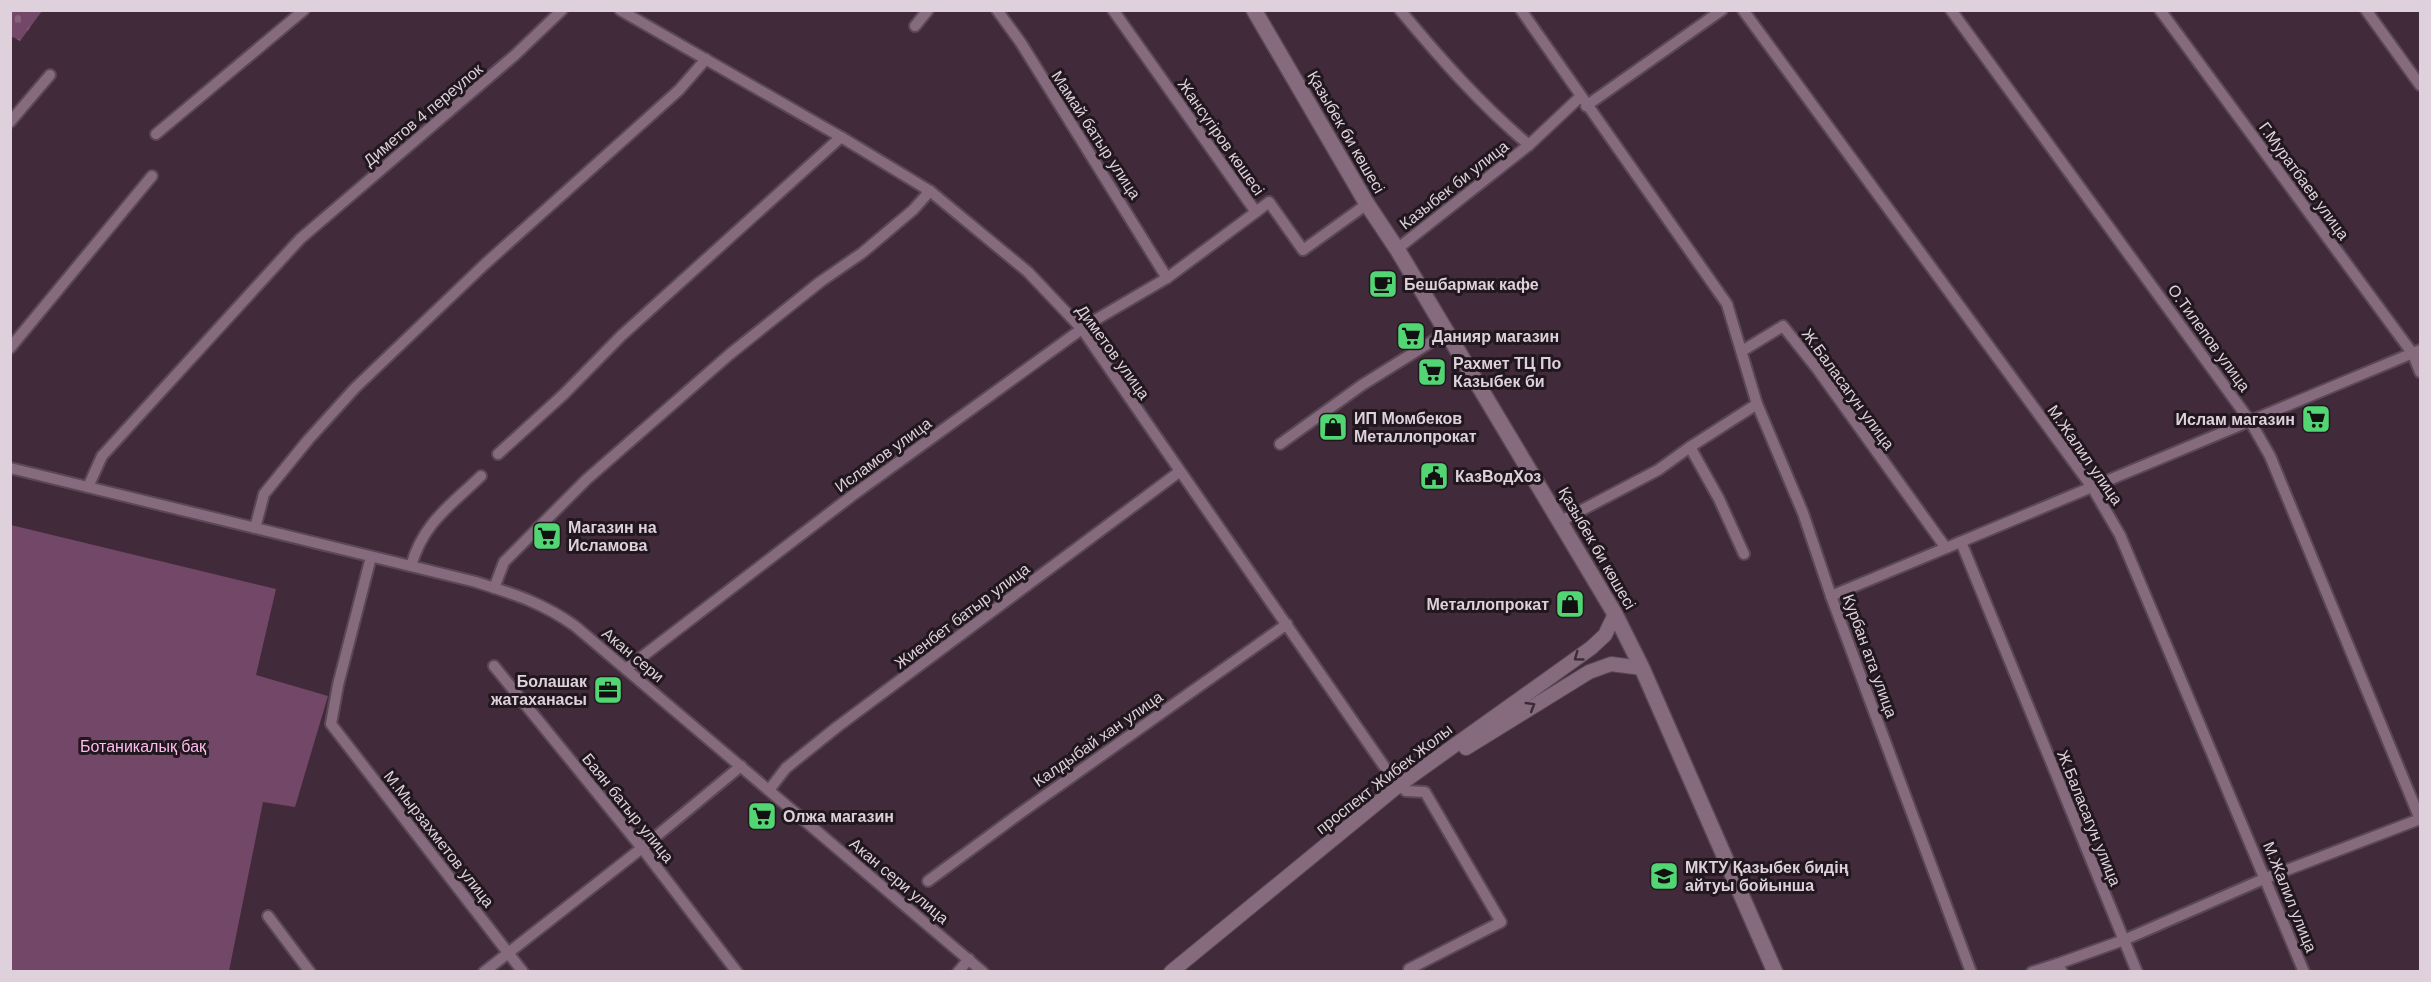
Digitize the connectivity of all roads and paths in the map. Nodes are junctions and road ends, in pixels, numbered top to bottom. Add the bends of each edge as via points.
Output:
1 (304, 10) edge
2 (562, 10) edge
3 (620, 10) edge
4 (928, 10) edge
5 (997, 10) edge
6 (1113, 10) edge
7 (1254, 10) edge
8 (1400, 10) edge
9 (1521, 10) edge
10 (1722, 10) edge
11 (1743, 10) edge
12 (1951, 10) edge
13 (2160, 10) edge
14 (2366, 10) edge
15 (915, 26) dead end
16 (706, 59) junction
17 (50, 75) dead end
18 (2421, 85) edge
19 (1583, 102) junction
20 (10, 122) edge
21 (156, 134) dead end
22 (841, 136) junction
23 (1529, 145) junction
24 (152, 176) dead end
25 (930, 191) junction
26 (1367, 204) junction
27 (1256, 212) junction
28 (1397, 249) junction
29 (1167, 278) junction
30 (1082, 329) junction
31 (1447, 332) junction
32 (10, 348) edge
33 (1742, 351) junction
34 (2417, 352) edge
35 (2421, 372) edge
36 (1757, 404) junction
37 (2250, 421) junction
38 (1280, 444) dead end
39 (1690, 447) junction
40 (498, 454) dead end
41 (10, 468) edge
42 (1179, 472) junction
43 (481, 476) dead end
44 (88, 487) junction
45 (2092, 487) junction
46 (1561, 521) junction
47 (255, 528) junction
48 (1960, 542) junction
49 (1946, 548) junction
50 (1744, 554) dead end
51 (371, 556) junction
52 (411, 567) junction
53 (494, 588) junction
54 (1831, 596) junction
55 (1615, 614) junction
56 (1287, 624) junction
57 (494, 666) dead end
58 (1642, 668) junction
59 (626, 669) junction
60 (741, 766) junction
61 (1403, 788) junction
62 (769, 790) junction
63 (2421, 819) edge
64 (642, 848) junction
65 (2266, 878) junction
66 (928, 881) dead end
67 (268, 916) dead end
68 (2124, 940) junction
69 (509, 954) junction
70 (969, 959) junction
71 (2060, 968) edge
72 (1409, 969) dead end
73 (310, 972) edge
74 (484, 972) edge
75 (523, 972) edge
76 (737, 972) edge
77 (958, 972) edge
78 (983, 972) edge
79 (1171, 972) edge
80 (1185, 972) edge
81 (1775, 972) edge
82 (1971, 972) edge
83 (2032, 972) edge
84 (2137, 972) edge
85 (2304, 972) edge

1 - 21 street
2 - 44 street, Диметов 4 переулок via 300,239 102,456
3 - 16 street, Диметов улица
4 - 15 street
5 - 29 street, Мамай батыр улица
6 - 27 street, Жансүгіров көшесі
7 - 26 main road, Қазыбек би көшесі
8 - 23 street via 1471,91
9 - 19 street
10 - 19 street
11 - 45 street, М.Жалил улица
12 - 37 street, О.Тилепов улица
13 - 34 street, Г.Муратбаев улица
14 - 18 street
16 - 22 street, Диметов улица
16 - 47 street via 679,90 485,264 355,388 264,494
17 - 20 street
19 - 23 street
19 - 33 street via 1727,303
22 - 25 street, Диметов улица
22 - 40 street
23 - 28 street, Казыбек би улица
24 - 32 street
25 - 30 street, Диметов улица via 1028,272
25 - 53 street via 871,246 730,354 587,479 504,562
26 - 27 street, Жансүгіров көшесі via 1303,250 1269,202
26 - 28 main road, Қазыбек би көшесі
27 - 29 street, Исламов улица
28 - 31 main road, Қазыбек би көшесі
29 - 30 street, Исламов улица
30 - 42 street, Диметов улица
30 - 59 street, Исламов улица via 853,495
31 - 38 street via 1362,385
31 - 46 main road, Қазыбек би көшесі
33 - 36 street, Курбан ата улица
33 - 49 street, Ж.Баласагун улица via 1783,326
34 - 35 street, Г.Муратбаев улица
34 - 37 street
36 - 39 street
36 - 54 street, Курбан ата улица via 1803,513
37 - 45 street
37 - 63 street, О.Тилепов улица via 2270,456
39 - 46 street via 1658,470
39 - 50 street
41 - 44 street, Акан сери
42 - 56 street, Диметов улица
42 - 62 street, Жиенбет батыр улица via 837,728 786,768
43 - 52 street via 430,525 417,546
44 - 47 street, Акан сери
45 - 48 street
45 - 65 street, М.Жалил улица via 2120,535
46 - 55 main road, Қазыбек би көшесі
47 - 51 street, Акан сери
48 - 49 street
48 - 68 street, Ж.Баласагун улица
49 - 54 street
51 - 52 street, Акан сери
51 - 69 street, М.Мырзахметов улица via 331,724
52 - 53 street, Акан сери
53 - 59 street, Акан сери via 552,609
54 - 82 street, Курбан ата улица
55 - 58 main road, Қазыбек би көшесі
55 -> 61 street, проспект Жибек Жолы via 1605,635 1592,648
56 - 61 street, Диметов улица
56 - 66 street, Калдыбай хан улица
57 - 64 street, Баян батыр улица
61 -> 58 street, проспект Жибек Жолы via 1589,672 1611,664
58 - 81 main road, Қазыбек би көшесі
59 - 60 street, Акан сери
60 - 62 street, Акан сери улица
60 - 64 street
61 - 72 street via 1425,792 1500,922
61 - 79 street, проспект Жибек Жолы
61 - 80 street, проспект Жибек Жолы
62 - 70 street, Акан сери улица
63 - 65 street
64 - 69 street
64 - 76 street, Баян батыр улица
65 - 68 street
65 - 85 street, М.Жалил улица
67 - 73 street
68 - 71 street
68 - 84 street, Ж.Баласагун улица
69 - 74 street
69 - 75 street, М.Мырзахметов улица
70 - 77 street
70 - 78 street, Акан сери улица
71 - 83 street

